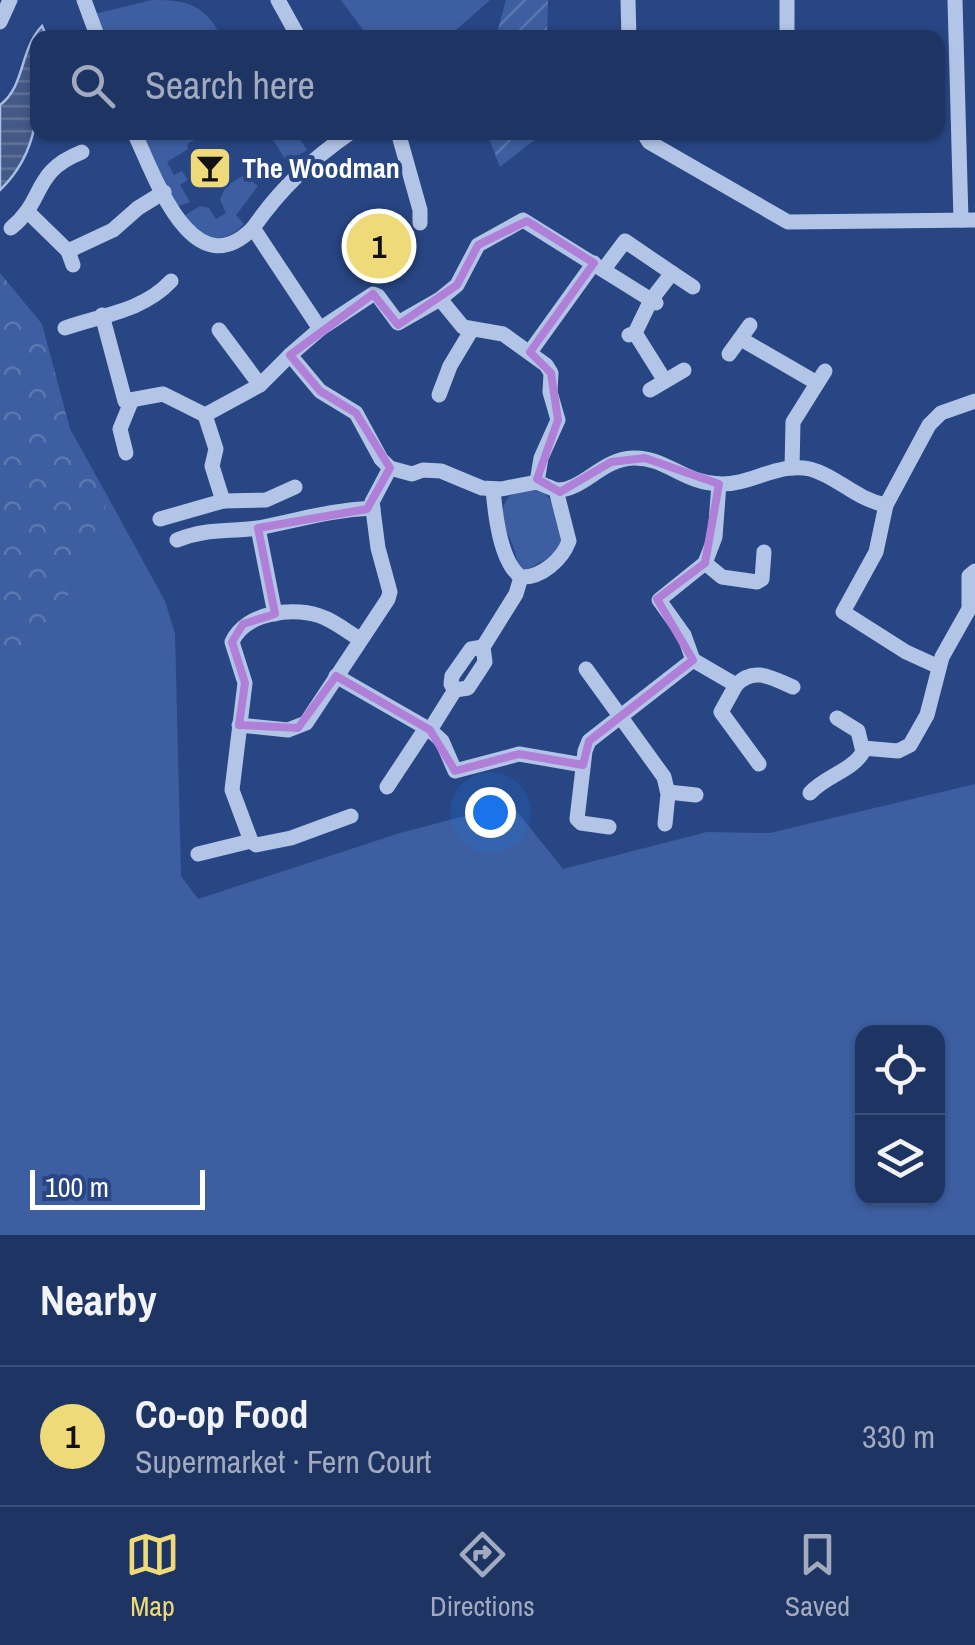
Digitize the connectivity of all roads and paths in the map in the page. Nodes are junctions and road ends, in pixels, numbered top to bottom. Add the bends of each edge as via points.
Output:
1 (10, 0) edge
2 (84, 0) edge
3 (278, 0) edge
4 (628, 0) edge
5 (787, 0) edge
6 (955, 0) edge
7 (0, 22) edge
8 (95, 30) edge
9 (295, 30) edge
10 (629, 30) edge
11 (787, 30) edge
12 (138, 140) edge
13 (339, 140) edge
14 (400, 140) edge
15 (648, 140) edge
16 (82, 152) dead end
17 (164, 192) junction
18 (28, 212) junction
19 (968, 220) edge
20 (420, 223) dead end
21 (11, 228) dead end
22 (254, 228) junction
23 (599, 266) junction
24 (672, 273) junction
25 (171, 281) dead end
26 (693, 287) dead end
27 (440, 299) junction
28 (654, 302) junction
29 (102, 315) junction
30 (64, 328) dead end
31 (320, 329) junction
32 (219, 330) dead end
33 (472, 331) junction
34 (530, 352) junction
35 (729, 354) dead end
36 (290, 356) junction
37 (684, 370) dead end
38 (665, 381) junction
39 (260, 385) junction
40 (650, 390) dead end
41 (439, 395) dead end
42 (975, 401) edge
43 (131, 402) junction
44 (204, 415) junction
45 (126, 454) dead end
46 (390, 468) junction
47 (792, 468) junction
48 (537, 482) junction
49 (719, 484) junction
50 (295, 488) dead end
51 (494, 490) junction
52 (556, 490) junction
53 (222, 501) junction
54 (886, 505) junction
55 (373, 508) junction
56 (160, 519) dead end
57 (258, 528) junction
58 (176, 540) dead end
59 (764, 552) dead end
60 (705, 563) junction
61 (975, 571) edge
62 (520, 576) junction
63 (275, 614) junction
64 (970, 622) edge
65 (360, 640) junction
66 (693, 660) junction
67 (938, 667) junction
68 (586, 669) dead end
69 (336, 676) junction
70 (736, 684) junction
71 (793, 686) dead end
72 (621, 714) junction
73 (837, 718) dead end
74 (239, 724) junction
75 (428, 729) junction
76 (864, 748) junction
77 (759, 764) dead end
78 (584, 765) junction
79 (387, 787) dead end
80 (668, 792) junction
81 (810, 793) dead end
82 (696, 796) dead end
83 (350, 816) dead end
84 (664, 824) dead end
85 (609, 827) dead end
86 (251, 841) junction
87 (198, 854) dead end

1 - 7 street
2 - 8 street
3 - 9 street
4 - 10 street
5 - 11 street
6 - 19 street
12 - 17 street
13 - 22 street via 288,181
14 - 20 street
15 - 19 street via 788,222
16 - 18 street via 50,170
17 - 18 street via 70,258
17 - 22 street via 202,244 228,246
18 - 21 street
22 - 31 street
23 - 24 street via 625,241
23 - 27 street via 524,220 478,245 457,285
23 - 28 street
23 - 34 street
24 - 26 street
24 - 28 street
25 - 29 street via 134,307
27 - 31 street via 398,323 372,294
27 - 33 street
28 - 38 street via 632,334
29 - 30 street
29 - 43 street via 122,397
31 - 36 street
32 - 39 street
33 - 34 street via 503,334
33 - 41 street
34 - 48 street via 550,373 558,420
35 - 47 street via 746,332 821,377 793,422
36 - 39 street
36 - 46 street via 320,391 356,413
37 - 38 street
38 - 40 street
39 - 44 street
42 - 54 street via 941,413 929,426
43 - 44 street via 162,394
43 - 45 street via 120,424
44 - 53 street
46 - 51 street via 441,471
46 - 55 street
47 - 49 street
47 - 54 street via 820,473 859,498
48 - 51 street
48 - 52 street
49 - 52 street via 688,479 657,461 627,458
49 - 60 street via 715,536
50 - 53 street via 266,500
51 - 62 street via 497,530
52 - 62 street via 568,530 565,551 532,577
53 - 56 street
54 - 67 street via 876,552 843,612
55 - 57 street via 329,510
55 - 65 street via 390,592
57 - 58 street
57 - 63 street
59 - 60 street via 757,582 722,577
60 - 66 street via 659,600
61 - 64 street
62 - 75 street via 483,648 471,648 450,680 455,690
63 - 65 street via 325,618
63 - 74 street via 243,624 232,642 245,683
64 - 67 street
65 - 69 street
66 - 70 street
66 - 72 street
67 - 76 street via 927,716 910,745 898,751
68 - 72 street
69 - 74 street via 298,728
69 - 75 street
70 - 71 street via 758,673
70 - 77 street via 721,712
72 - 78 street via 589,741
72 - 80 street
73 - 76 street via 858,732
74 - 86 street via 232,790
75 - 78 street via 442,741 455,771 519,754
75 - 79 street
76 - 81 street via 860,758
78 - 85 street via 577,819
80 - 82 street
80 - 84 street
83 - 86 street via 274,842
86 - 87 street

